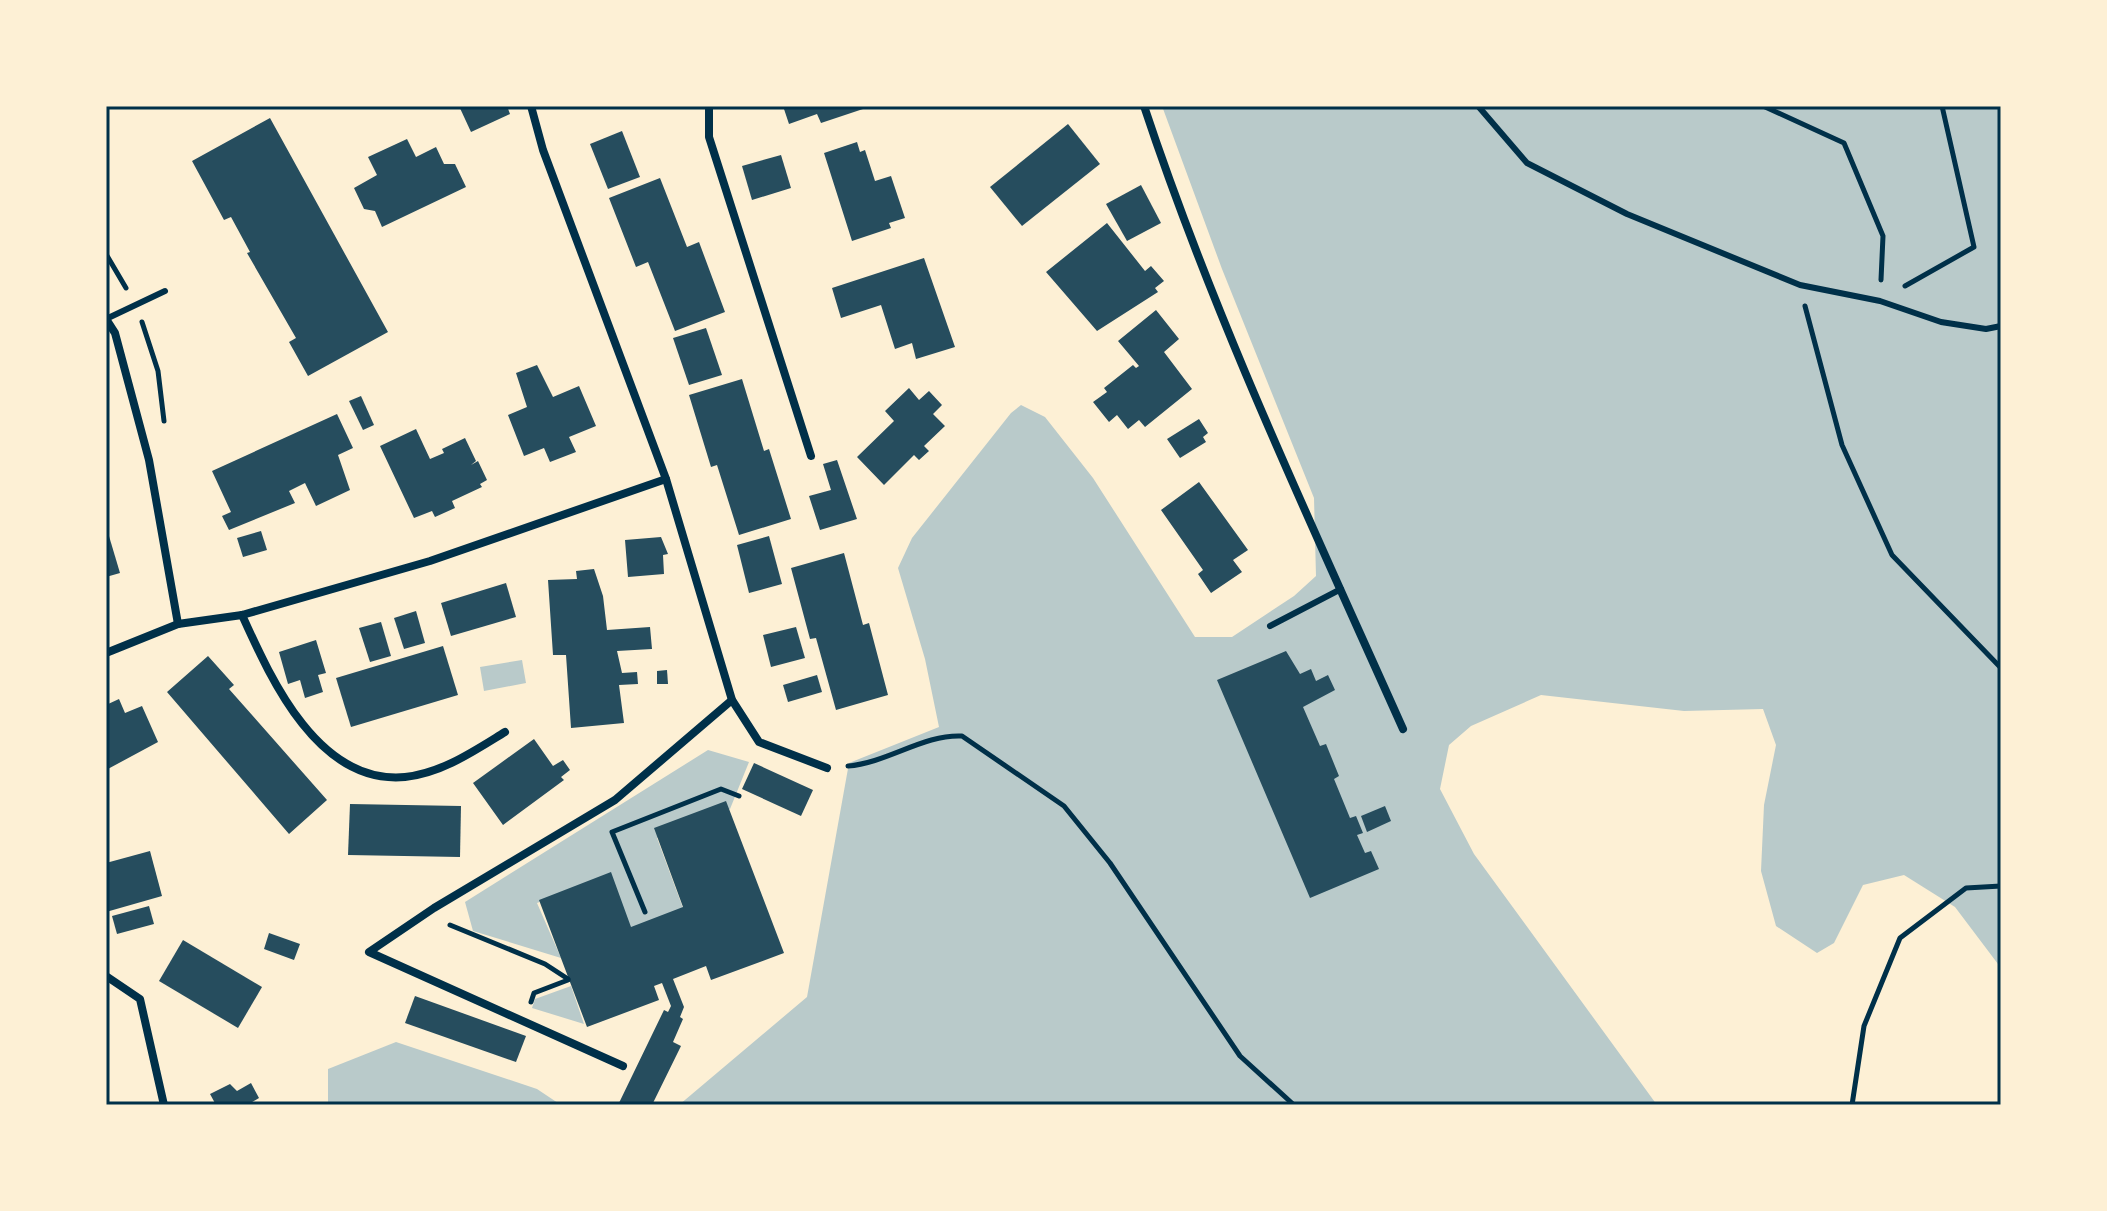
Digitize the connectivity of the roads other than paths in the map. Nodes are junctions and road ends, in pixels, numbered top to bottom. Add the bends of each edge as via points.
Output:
1 (531, 106) edge
2 (709, 106) edge
3 (1144, 106) edge
4 (1478, 106) edge
5 (165, 291) dead end
6 (106, 319) edge
7 (2001, 326) edge
8 (811, 456) dead end
9 (666, 479) junction
10 (1341, 589) junction
11 (242, 615) junction
12 (178, 624) junction
13 (1270, 626) dead end
14 (106, 653) edge
15 (732, 700) junction
16 (1403, 729) dead end
17 (505, 732) dead end
18 (827, 768) road end
19 (106, 976) edge
20 (623, 1066) dead end
21 (164, 1105) edge

1 - 9 street
2 - 8 street via 709,137
3 - 10 street via 1275,448
4 - 7 lane via 1527,163 1627,214 1800,285 1880,301 1941,322
5 - 6 lane
6 - 12 street via 115,333 149,460
9 - 11 street via 430,561
9 - 15 street
10 - 13 lane
10 - 16 street
11 - 12 street
11 - 17 street via 272,682 308,733 374,774 404,777 434,770
12 - 14 street
15 - 18 street via 759,742
15 - 20 street via 615,800 369,952
19 - 21 street via 140,999

